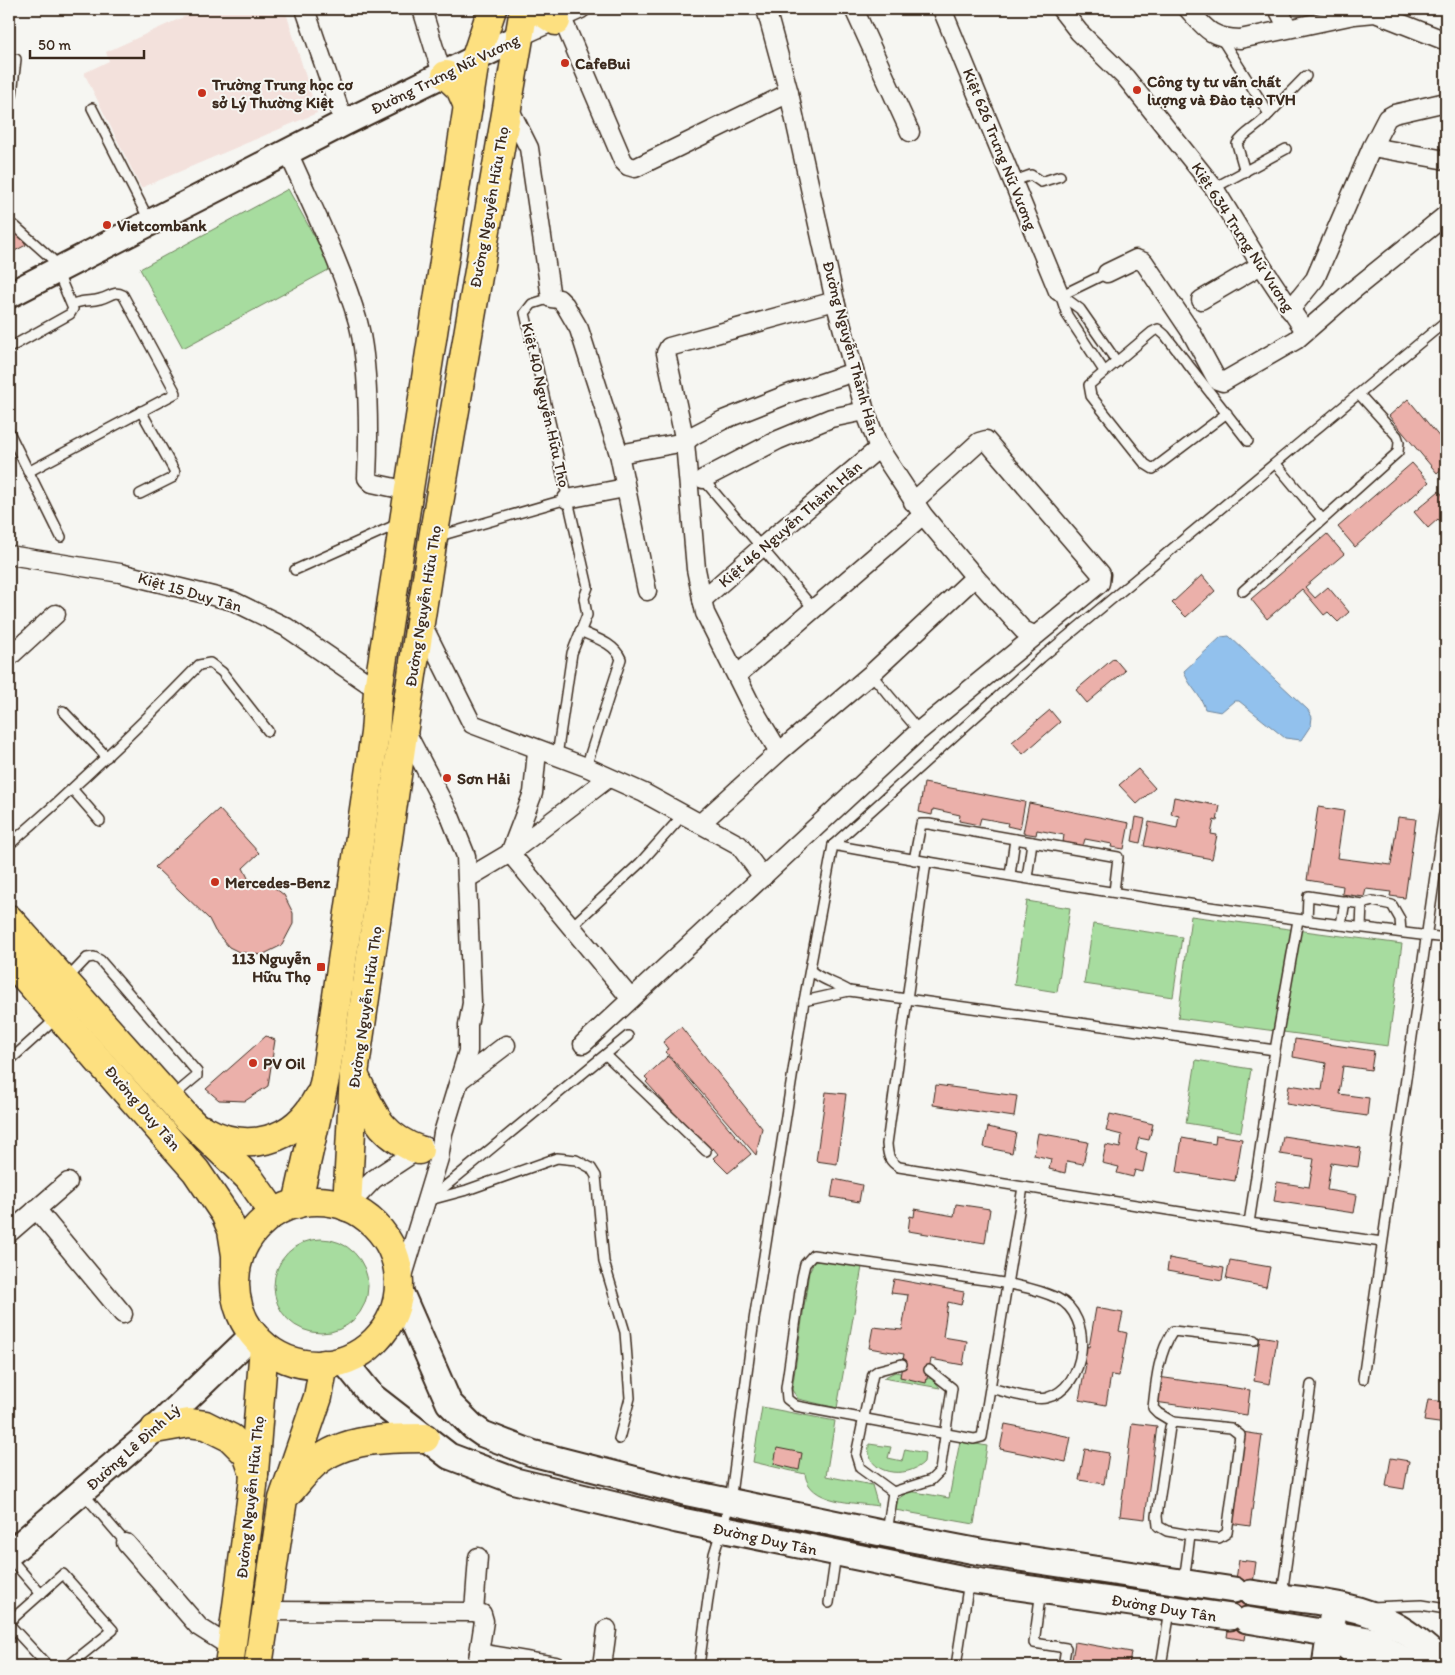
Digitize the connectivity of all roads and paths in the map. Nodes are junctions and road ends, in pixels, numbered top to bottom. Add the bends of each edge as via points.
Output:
1 (305, 9) edge
2 (422, 9) edge
3 (492, 9) edge
4 (524, 9) edge
5 (581, 9) edge
6 (766, 9) edge
7 (854, 9) edge
8 (942, 9) edge
9 (1061, 9) edge
10 (1188, 9) edge
11 (1278, 9) edge
12 (552, 16) edge
13 (1288, 28) junction
14 (519, 37) junction
15 (1221, 38) junction
16 (1446, 40) edge
17 (16, 59) dead end
18 (475, 60) junction
19 (444, 76) junction
20 (1306, 76) dead end
21 (789, 93) junction
22 (1446, 102) edge
23 (9, 103) edge
24 (506, 103) junction
25 (468, 106) junction
26 (92, 108) dead end
27 (1269, 114) junction
28 (344, 123) junction
29 (910, 132) dead end
30 (1372, 147) junction
31 (1286, 149) dead end
32 (288, 152) junction
33 (1446, 160) edge
34 (1245, 172) junction
35 (1060, 176) dead end
36 (1014, 181) junction
37 (1214, 188) junction
38 (1446, 215) edge
39 (150, 222) junction
40 (15, 226) dead end
41 (1260, 265) junction
42 (57, 270) junction
43 (1107, 273) joint
44 (9, 295) edge
45 (1063, 295) junction
46 (551, 298) junction
47 (1201, 300) dead end
48 (835, 301) junction
49 (72, 304) junction
50 (1290, 310) junction
51 (1446, 321) edge
52 (1305, 332) junction
53 (9, 348) edge
54 (1117, 362) junction
55 (1104, 371) junction
56 (854, 372) junction
57 (1359, 394) junction
58 (865, 410) junction
59 (141, 411) junction
60 (1227, 413) junction
61 (9, 432) edge
62 (1248, 441) dead end
63 (685, 442) junction
64 (879, 448) junction
65 (619, 454) junction
66 (1276, 464) junction
67 (28, 472) junction
68 (702, 479) joint
69 (626, 488) junction
70 (409, 491) junction
71 (140, 494) dead end
72 (567, 499) junction
73 (918, 508) junction
74 (1322, 519) junction
75 (404, 521) junction
76 (61, 537) dead end
77 (433, 538) junction
78 (762, 546) junction
79 (9, 555) edge
80 (295, 570) dead end
81 (974, 577) junction
82 (647, 591) dead end
83 (1243, 591) dead end
84 (702, 600) junction
85 (813, 608) junction
86 (56, 614) dead end
87 (421, 622) junction
88 (580, 631) junction
89 (1034, 635) junction
90 (9, 657) edge
91 (871, 674) junction
92 (737, 675) junction
93 (378, 690) junction
94 (63, 711) dead end
95 (404, 727) junction
96 (268, 731) dead end
97 (919, 731) junction
98 (537, 751) junction
99 (779, 752) junction
100 (557, 756) junction
101 (107, 757) junction
102 (586, 767) junction
103 (608, 779) junction
104 (73, 790) junction
105 (1446, 799) edge
106 (683, 815) junction
107 (100, 821) dead end
108 (700, 824) junction
109 (1015, 839) junction
110 (1032, 842) junction
111 (9, 845) edge
112 (833, 845) junction
113 (510, 853) junction
114 (914, 860) junction
115 (926, 862) junction
116 (1010, 875) junction
117 (763, 877) junction
118 (468, 878) junction
119 (1027, 878) junction
120 (1114, 892) junction
121 (1345, 902) junction
122 (1362, 904) junction
123 (9, 919) edge
124 (1298, 920) junction
125 (1308, 922) junction
126 (1341, 925) junction
127 (571, 927) junction
128 (1360, 927) junction
129 (1401, 932) junction
130 (1427, 936) junction
131 (1446, 938) edge
132 (9, 959) edge
133 (810, 970) junction
134 (65, 980) junction
135 (849, 991) junction
136 (631, 1000) junction
137 (907, 1000) junction
138 (804, 1001) junction
139 (60, 1016) junction
140 (628, 1036) dead end
141 (583, 1044) dead end
142 (506, 1045) dead end
143 (1275, 1050) junction
144 (606, 1055) junction
145 (9, 1061) edge
146 (354, 1074) junction
147 (325, 1079) junction
148 (460, 1080) junction
149 (179, 1109) junction
150 (443, 1133) junction
151 (419, 1150) junction
152 (706, 1151) dead end
153 (68, 1182) dead end
154 (1023, 1187) junction
155 (426, 1201) junction
156 (347, 1207) junction
157 (285, 1208) junction
158 (36, 1210) junction
159 (1249, 1224) junction
160 (9, 1233) edge
161 (1382, 1242) junction
162 (235, 1278) junction
163 (1007, 1284) junction
164 (399, 1289) junction
165 (124, 1314) dead end
166 (259, 1340) junction
167 (1254, 1340) dead end
168 (334, 1362) junction
169 (902, 1364) dead end
170 (929, 1370) dead end
171 (1363, 1379) dead end
172 (1311, 1385) dead end
173 (990, 1388) junction
174 (864, 1418) junction
175 (1173, 1422) junction
176 (472, 1427) junction
177 (155, 1429) junction
178 (946, 1433) junction
179 (425, 1438) junction
180 (619, 1439) dead end
181 (449, 1456) junction
182 (254, 1474) junction
183 (82, 1491) junction
184 (893, 1492) junction
185 (283, 1498) junction
186 (730, 1502) junction
187 (722, 1530) junction
188 (886, 1534) junction
189 (1190, 1534) junction
190 (126, 1543) joint
191 (836, 1554) junction
192 (9, 1555) edge
193 (478, 1558) dead end
194 (1114, 1572) junction
195 (969, 1580) junction
196 (1184, 1582) junction
197 (1041, 1590) junction
198 (40, 1594) junction
199 (1282, 1597) junction
200 (1109, 1599) junction
201 (829, 1604) dead end
202 (1344, 1607) junction
203 (1171, 1608) junction
204 (1446, 1609) edge
205 (267, 1611) junction
206 (474, 1612) junction
207 (9, 1623) edge
208 (607, 1629) dead end
209 (1329, 1633) junction
210 (231, 1657) edge
211 (478, 1660) edge
212 (1446, 1665) edge
213 (48, 1666) edge
214 (68, 1666) edge
215 (258, 1666) edge
216 (556, 1666) edge
217 (602, 1666) edge
218 (699, 1666) edge
219 (956, 1666) edge
220 (1063, 1666) edge
221 (1162, 1666) edge
222 (1325, 1666) edge
223 (1371, 1666) edge
224 (1412, 1666) edge

1 - 28 street
2 - 19 street
3 - 18 main road, Đường Nguyễn Hữu Thọ
4 - 14 main road, Đường Nguyễn Hữu Thọ
5 - 12 street, Đường Trưng Nữ Vương
6 - 21 street, Đường Nguyễn Thành Hãn
7 - 29 street
8 - 36 street, Kiệt 626 Trưng Nữ Vương
9 - 37 street, Kiệt 634 Trưng Nữ Vương via 1079,32 1126,78
10 - 15 street via 1208,31
11 - 13 street
12 - 14 street, Đường Trưng Nữ Vương
12 - 21 street via 628,166 635,168
13 - 15 street via 1240,38
13 - 16 street via 1374,13
14 - 18 street, Đường Trưng Nữ Vương
14 - 24 main road, Đường Nguyễn Hữu Thọ
15 - 27 lane
17 - 23 lane
18 - 19 street, Đường Trưng Nữ Vương
18 - 25 main road, Đường Nguyễn Hữu Thọ
19 - 25 main road via 460,88
19 - 28 street, Đường Trưng Nữ Vương
20 - 27 lane
21 - 48 street, Đường Nguyễn Thành Hãn
22 - 30 street via 1387,118
24 - 46 street via 529,148
24 - 77 main road, Đường Nguyễn Hữu Thọ
25 - 70 main road, Đường Nguyễn Hữu Thọ
26 - 39 lane
27 - 34 lane via 1237,144
28 - 32 street, Đường Trưng Nữ Vương
30 - 33 street
30 - 50 street via 1316,279
31 - 34 lane
32 - 39 street, Đường Trưng Nữ Vương
32 - 70 street via 358,322 364,357 367,478 372,483
34 - 37 lane
35 - 36 lane via 1042,182 1031,175
36 - 45 street, Kiệt 626 Trưng Nữ Vương
37 - 41 street, Kiệt 634 Trưng Nữ Vương
38 - 52 street
39 - 42 street, Đường Trưng Nữ Vương
40 - 42 lane via 52,259
41 - 47 street
41 - 50 street, Kiệt 634 Trưng Nữ Vương
42 - 44 street, Đường Trưng Nữ Vương
42 - 49 lane
43 - 45 lane
43 - 52 street via 1136,259 1142,260 1191,332 1217,380 1222,382
45 - 54 lane via 1080,309
45 - 55 lane via 1067,314
46 - 65 street via 560,299 566,305 579,329
46 - 72 lane, Kiệt 40 Nguyễn Hữu Thọ via 532,304 525,313
48 - 56 street, Đường Nguyễn Thành Hãn
48 - 63 street via 669,347 666,353
49 - 53 lane via 70,314
49 - 59 lane via 83,299 100,300 113,292 123,294 176,393
50 - 52 street, Kiệt 634 Trưng Nữ Vương
51 - 57 lane
54 - 55 lane
54 - 60 lane via 1158,329
55 - 60 lane via 1089,385 1089,391 1148,468 1161,464
56 - 58 street, Đường Nguyễn Thành Hãn
56 - 63 street via 723,420
57 - 66 lane
57 - 74 lane via 1396,436 1398,452
58 - 64 street, Đường Nguyễn Thành Hãn
58 - 68 street via 813,425
59 - 67 lane
59 - 71 lane via 175,472 172,478
60 - 62 lane
61 - 67 lane
63 - 65 street
63 - 84 street via 696,570
64 - 73 street, Đường Nguyễn Thành Hãn
64 - 78 street, Kiệt 46 Nguyễn Thành Hân
65 - 69 street
66 - 74 lane
66 - 112 lane via 1041,658
67 - 76 lane
68 - 78 lane
69 - 72 street
69 - 82 street
70 - 75 main road, Đường Nguyễn Hữu Thọ
72 - 77 lane, Kiệt 40 Nguyễn Hữu Thọ
72 - 88 lane, Kiệt 40 Nguyễn Hữu Thọ via 588,587 584,598 586,615
73 - 81 street, Đường Nguyễn Thành Hãn
73 - 85 street
73 - 89 street via 979,442 986,440 1101,574 1100,583
74 - 83 lane
75 - 80 lane
75 - 93 main road, Đường Nguyễn Hữu Thọ
77 - 87 main road, Đường Nguyễn Hữu Thọ
78 - 84 street, Kiệt 46 Nguyễn Thành Hân
78 - 85 lane
79 - 93 street, Kiệt 15 Duy Tân via 120,573 233,600 286,627
81 - 89 street, Đường Nguyễn Thành Hãn via 1023,630
81 - 91 street
84 - 92 street via 705,613
85 - 92 street
86 - 90 street
87 - 95 main road, Đường Nguyễn Hữu Thọ
87 - 98 street via 472,724
88 - 100 lane, Kiệt 40 Nguyễn Hữu Thọ via 572,653
88 - 102 lane via 618,651 621,659
89 - 97 street
91 - 97 lane
91 - 99 street
92 - 99 street
93 - 147 main road, Đường Nguyễn Hữu Thọ via 375,733
94 - 101 lane
95 - 118 street via 450,816 466,856
95 - 146 main road, Đường Nguyễn Hữu Thọ
96 - 101 lane via 222,672 210,663 199,665
97 - 117 street
98 - 100 street
98 - 113 street via 533,793
99 - 108 street
100 - 102 street
101 - 104 lane
102 - 103 street
103 - 106 street via 644,793
103 - 113 street
104 - 107 lane
104 - 111 lane
105 - 130 lane
106 - 108 street
106 - 127 lane via 640,863
108 - 117 street via 739,845
109 - 110 lane
109 - 114 lane via 921,824
109 - 116 lane
110 - 119 lane
110 - 120 lane via 1118,857
112 - 114 lane
112 - 133 lane
113 - 118 street
113 - 127 street
114 - 115 lane
115 - 116 lane
115 - 137 lane
116 - 119 lane
117 - 136 street
118 - 148 street via 472,1003 468,1051
119 - 120 lane
120 - 124 lane
121 - 122 lane
121 - 125 lane via 1308,896
121 - 126 lane
122 - 128 lane
122 - 129 lane via 1373,901 1392,905 1400,919
123 - 134 main road, Đường Duy Tân
124 - 125 lane
124 - 143 lane
125 - 126 lane
126 - 128 lane
127 - 136 street
128 - 129 lane
129 - 130 lane
130 - 131 lane
130 - 161 lane
132 - 139 main road, Đường Duy Tân
133 - 135 lane
133 - 138 lane
134 - 149 main road, Đường Duy Tân
134 - 149 lane via 87,958 100,960 197,1072
135 - 137 lane
135 - 138 lane
136 - 141 street
137 - 143 lane
137 - 154 lane via 888,1156 899,1167
138 - 186 lane via 754,1320
139 - 145 lane
139 - 162 main road, Đường Duy Tân via 180,1150 216,1199 232,1230
140 - 144 lane
142 - 148 street
143 - 159 lane
144 - 152 lane
144 - 155 lane
146 - 151 main road via 385,1130 400,1143
146 - 156 main road, Đường Nguyễn Hữu Thọ
147 - 149 main road via 314,1106 305,1117 295,1126 258,1142 231,1142 218,1138
147 - 157 main road, Đường Nguyễn Hữu Thọ
148 - 150 street
149 - 157 main road, Đường Duy Tân via 249,1178
150 - 151 street
150 - 155 street
151 - 156 street via 374,1179
153 - 158 street
154 - 159 lane
154 - 163 lane
155 - 164 street
155 - 180 lane via 557,1158 576,1160 591,1168 596,1176 604,1262 625,1332 630,1398
156 - 157 main road via 316,1201
156 - 164 main road via 379,1230 390,1246 397,1267
157 - 162 main road via 258,1225 246,1241 238,1259
158 - 160 street
158 - 165 street
159 - 161 lane
161 - 171 lane
162 - 166 main road via 242,1318
163 - 173 lane
163 - 173 lane via 1057,1298 1072,1307 1080,1329 1078,1365 1071,1382 1056,1395 1044,1399
163 - 174 lane via 813,1255 805,1264 802,1277 787,1399 796,1406
164 - 168 main road via 387,1325 375,1340 360,1352
164 - 176 street, Đường Duy Tân via 449,1402
166 - 168 main road via 282,1357 296,1361
166 - 177 street, Đường Lê Đình Lý
166 - 182 main road, Đường Nguyễn Hữu Thọ
167 - 175 lane via 1173,1331 1157,1372 1153,1408
168 - 179 street, Đường Duy Tân
168 - 185 main road, Đường Nguyễn Hữu Thọ via 318,1397
169 - 174 lane via 873,1374
170 - 178 lane via 952,1388
172 - 199 lane
173 - 178 lane via 982,1437
174 - 178 lane
174 - 184 lane via 856,1455 860,1468
175 - 189 lane via 1158,1526 1167,1531
175 - 189 lane via 1231,1428 1240,1435 1227,1533 1219,1538
176 - 181 street
176 - 186 street, Đường Duy Tân via 504,1443 571,1464
177 - 182 main road via 205,1425 231,1438 247,1454
177 - 183 street, Đường Lê Đình Lý
178 - 184 lane via 940,1471 931,1480
179 - 181 street, Đường Duy Tân
179 - 185 main road via 362,1442 332,1451 314,1464
181 - 187 street, Đường Duy Tân via 515,1481
182 - 210 main road, Đường Nguyễn Hữu Thọ
183 - 190 lane
183 - 192 street, Đường Lê Đình Lý
184 - 188 lane
185 - 205 main road, Đường Nguyễn Hữu Thọ
186 - 187 lane
186 - 188 street, Đường Duy Tân
187 - 191 street, Đường Duy Tân
187 - 218 lane via 714,1554
188 - 194 street, Đường Duy Tân
189 - 196 lane
190 - 210 street, Đường Nguyễn Hữu Thọ via 199,1627
191 - 195 street, Đường Duy Tân
191 - 201 lane
192 - 198 lane
193 - 206 street
194 - 196 street, Đường Duy Tân
194 - 200 street
195 - 197 street, Đường Duy Tân
195 - 219 lane
196 - 199 street, Đường Duy Tân
197 - 200 street, Đường Duy Tân
197 - 220 lane via 1034,1642 1066,1648
198 - 207 lane
198 - 214 lane via 62,1574 113,1630
199 - 202 street, Đường Duy Tân
200 - 203 street, Đường Duy Tân
202 - 204 lane via 1421,1605
202 - 209 street
202 - 212 street, Đường Duy Tân via 1395,1625
203 - 209 street, Đường Duy Tân
203 - 221 lane
205 - 206 street
205 - 215 main road, Đường Nguyễn Hữu Thọ
206 - 211 street via 482,1614 484,1621
207 - 213 lane
208 - 217 street
209 - 222 street
209 - 223 street
209 - 224 street, Đường Duy Tân via 1375,1641
211 - 216 street

